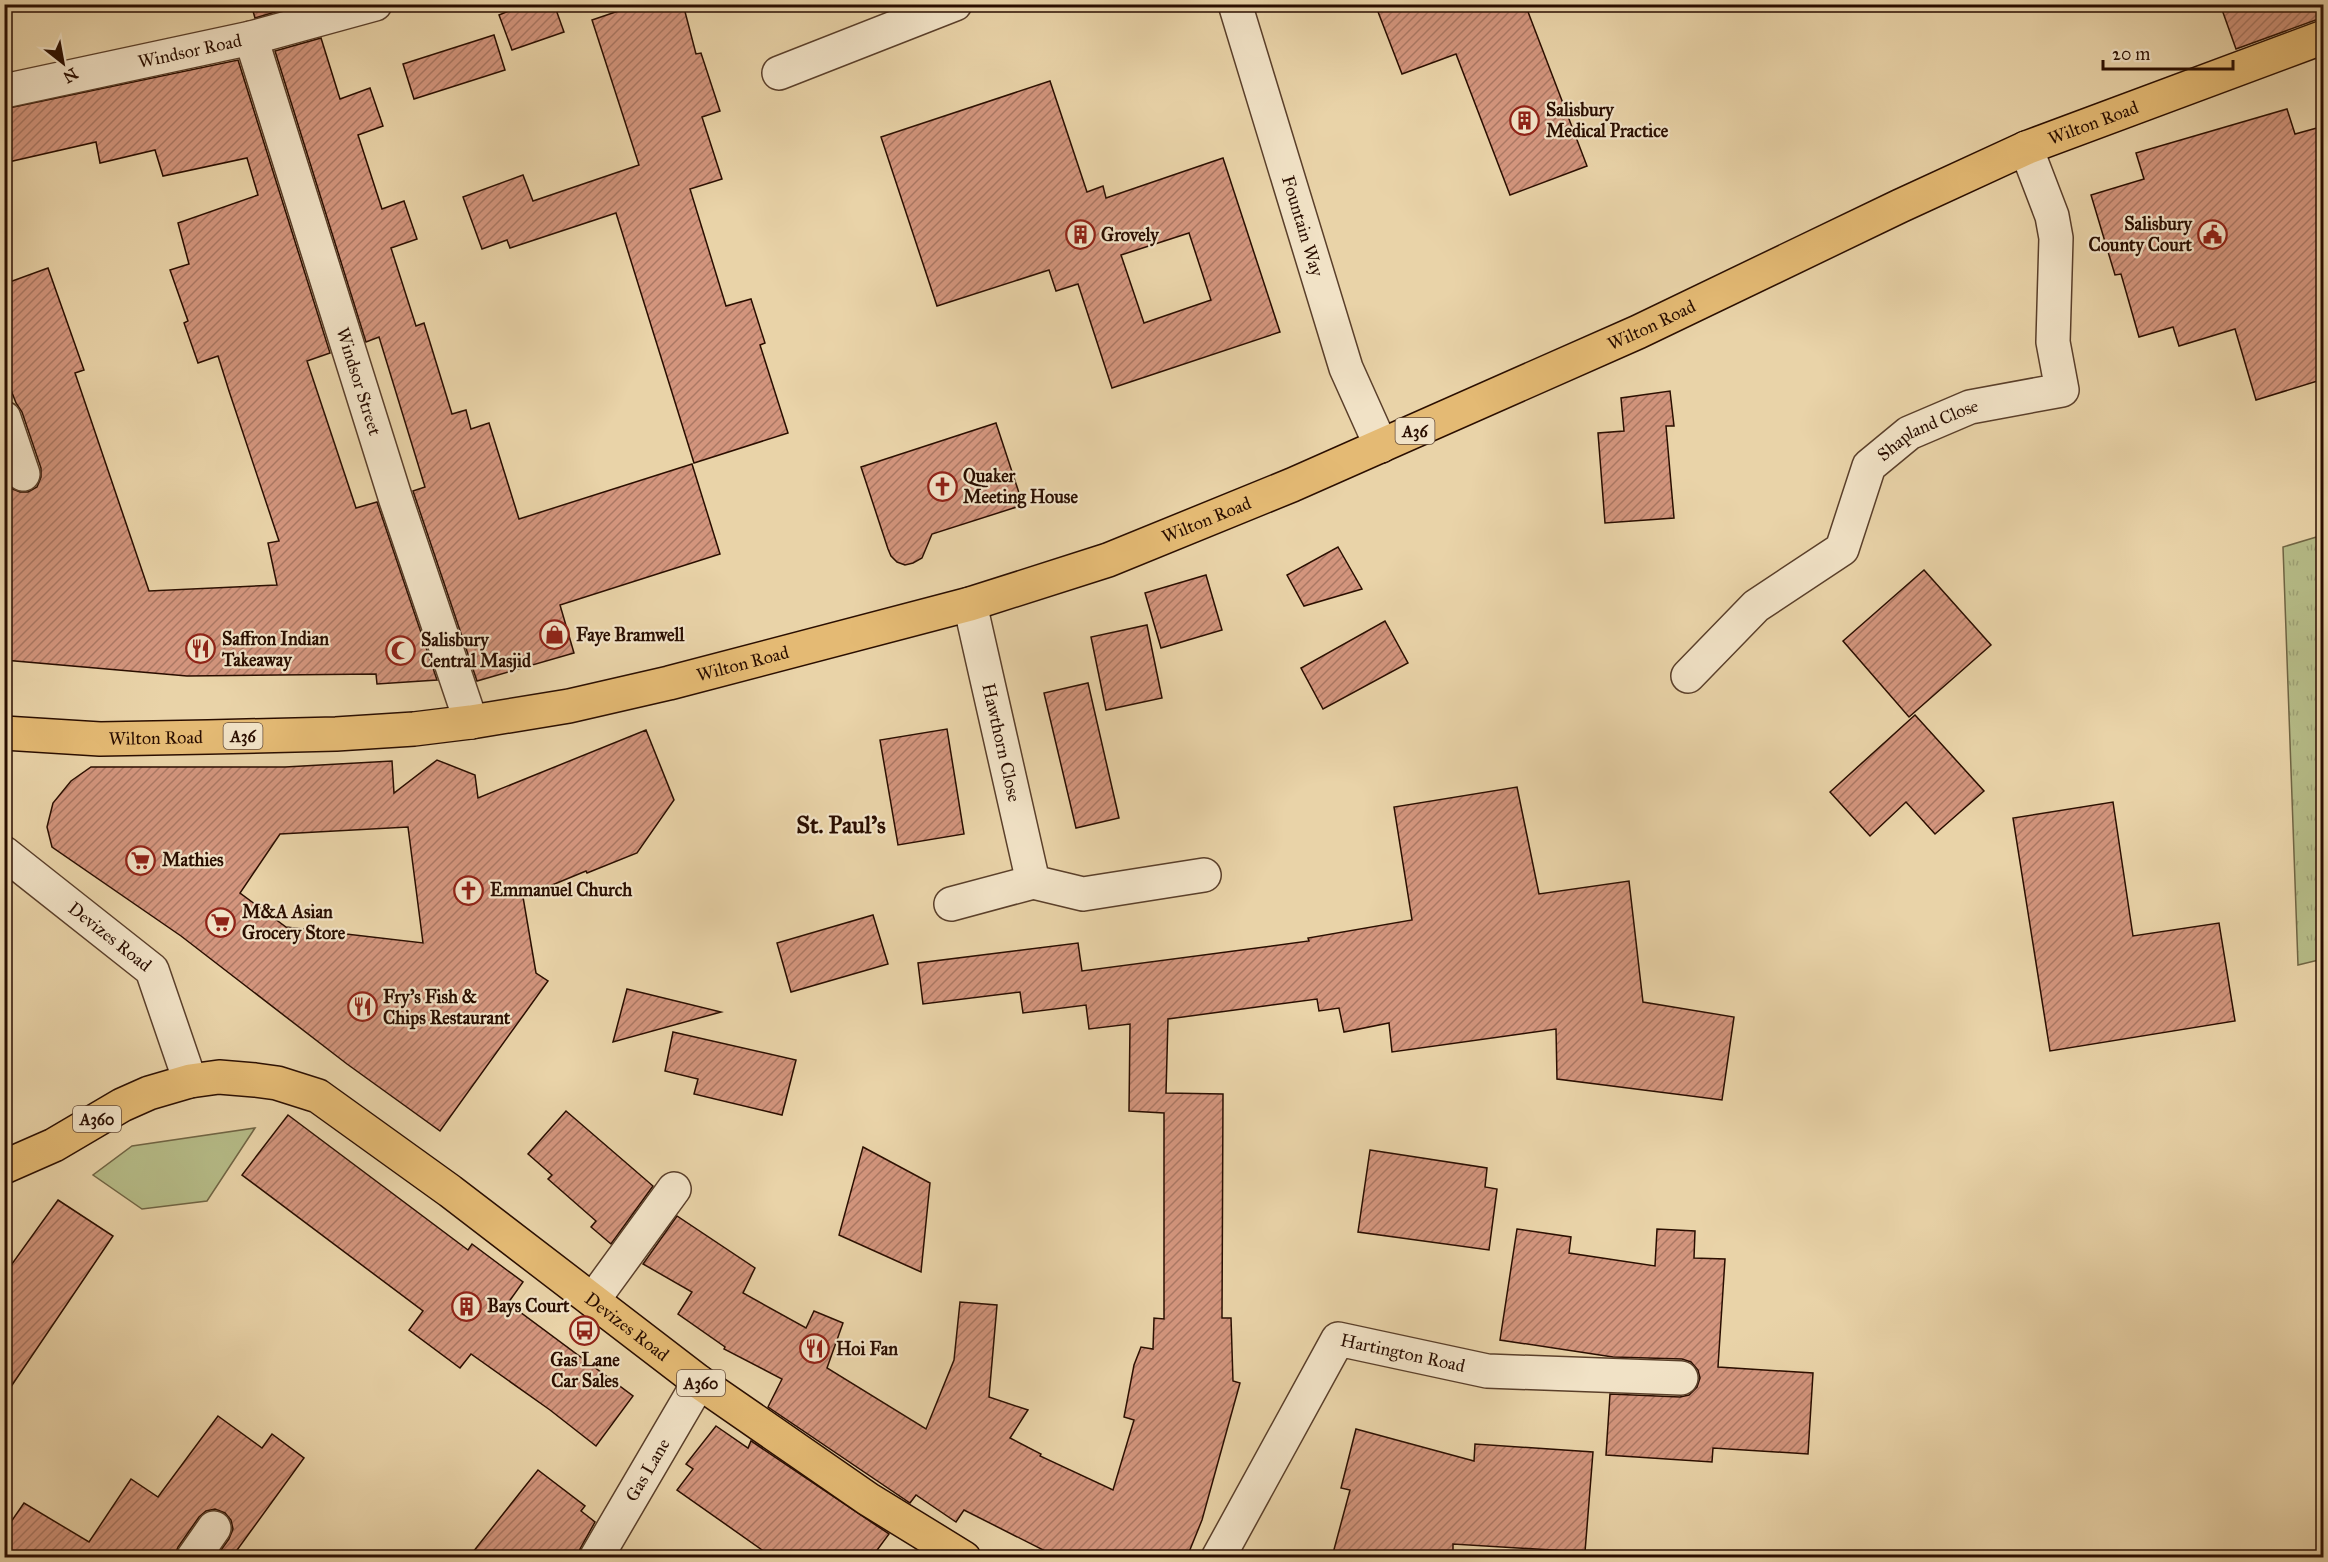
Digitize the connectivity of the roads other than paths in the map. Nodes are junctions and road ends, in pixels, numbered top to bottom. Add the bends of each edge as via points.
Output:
1 (375, 4) edge
2 (955, 4) edge
3 (1235, 4) edge
4 (2324, 37) edge
5 (251, 38) junction
6 (779, 73) dead end
7 (4, 90) edge
8 (2026, 148) junction
9 (4, 418) edge
10 (1381, 446) junction
11 (23, 474) dead end
12 (970, 604) junction
13 (1688, 676) dead end
14 (471, 722) junction
15 (8, 736) edge
16 (4, 853) edge
17 (1204, 875) dead end
18 (1033, 882) junction
19 (951, 904) dead end
20 (190, 1081) junction
21 (6, 1168) edge
22 (674, 1190) dead end
23 (593, 1300) junction
24 (1681, 1378) dead end
25 (699, 1382) junction
26 (214, 1528) dead end
27 (193, 1557) edge
28 (596, 1557) edge
29 (964, 1557) edge
30 (1218, 1557) edge

1 - 5 street, Windsor Road
2 - 6 street
3 - 10 street, Fountain Way via 1346,368
4 - 8 main road, Wilton Road / A36
5 - 7 street, Windsor Road
5 - 14 street, Windsor Street via 396,500
8 - 10 main road, Wilton Road / A36 via 1638,332
8 - 13 street, Shapland Close via 2052,216 2056,238 2052,342 2062,390 1970,407 1909,433 1869,466 1842,549 1756,606
9 - 11 street
10 - 12 main road, Wilton Road / A36 via 1108,560
12 - 14 main road, Wilton Road / A36 via 669,683 569,706
12 - 18 street, Hawthorn Close
14 - 15 main road, Wilton Road / A36 via 336,734 100,739
16 - 20 street, Devizes Road via 152,970
17 - 18 street via 1083,894
18 - 19 street
20 - 21 main road, Devizes Road / A360 via 122,1105
20 - 23 main road, Devizes Road / A360 via 219,1077 255,1080 318,1096
22 - 23 street
23 - 25 main road, Devizes Road / A360
24 - 30 street, Hartington Road via 1486,1371 1338,1339
25 - 28 street, Gas Lane
25 - 29 main road, Devizes Road / A360 via 868,1499
26 - 27 street

